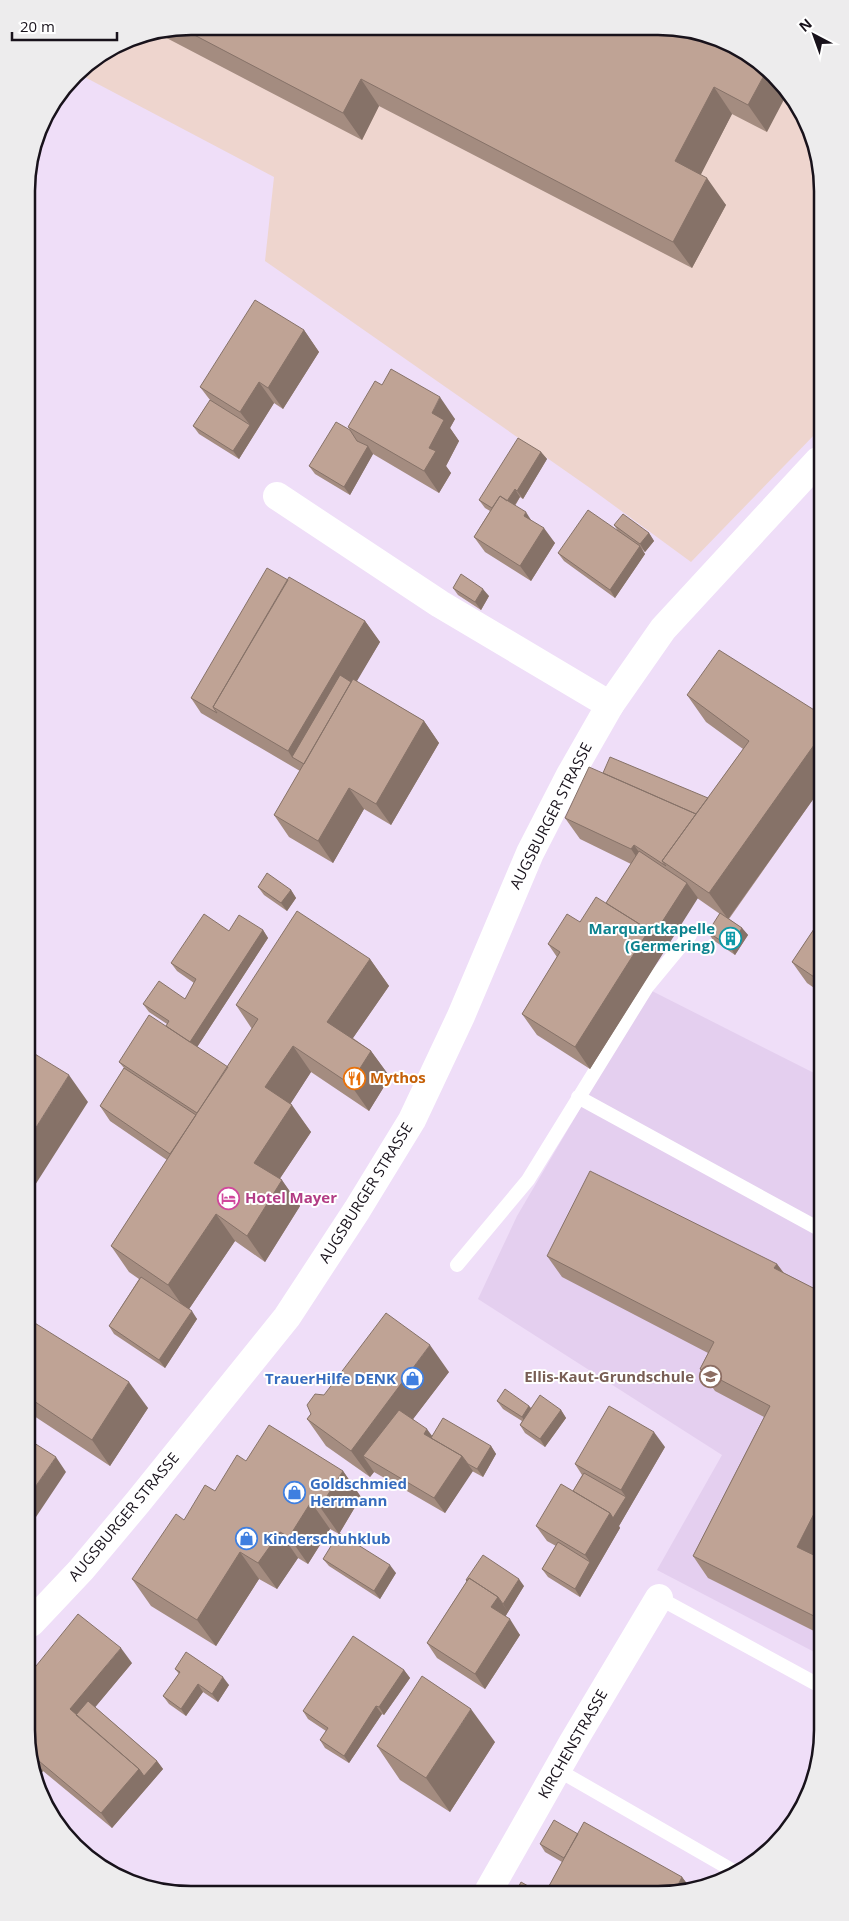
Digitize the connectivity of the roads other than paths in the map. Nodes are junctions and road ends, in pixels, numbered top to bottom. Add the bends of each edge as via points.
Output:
1 (814, 465) edge
2 (277, 496) dead end
3 (610, 704) junction
4 (690, 935) dead end
5 (578, 1097) junction
6 (814, 1226) edge
7 (457, 1266) dead end
8 (659, 1598) joint
9 (35, 1619) edge
10 (814, 1683) edge
11 (558, 1770) junction
12 (729, 1868) edge
13 (491, 1886) edge

1 - 3 street, AUGSBURGER STRASSE via 663,629
2 - 3 street via 440,604
3 - 9 street, AUGSBURGER STRASSE via 530,853 461,1016 396,1147 287,1316 138,1502
4 - 5 lane via 647,987
5 - 6 lane
5 - 7 lane via 528,1180
8 - 10 lane
8 - 11 street, KIRCHENSTRASSE
11 - 12 lane
11 - 13 street, KIRCHENSTRASSE

